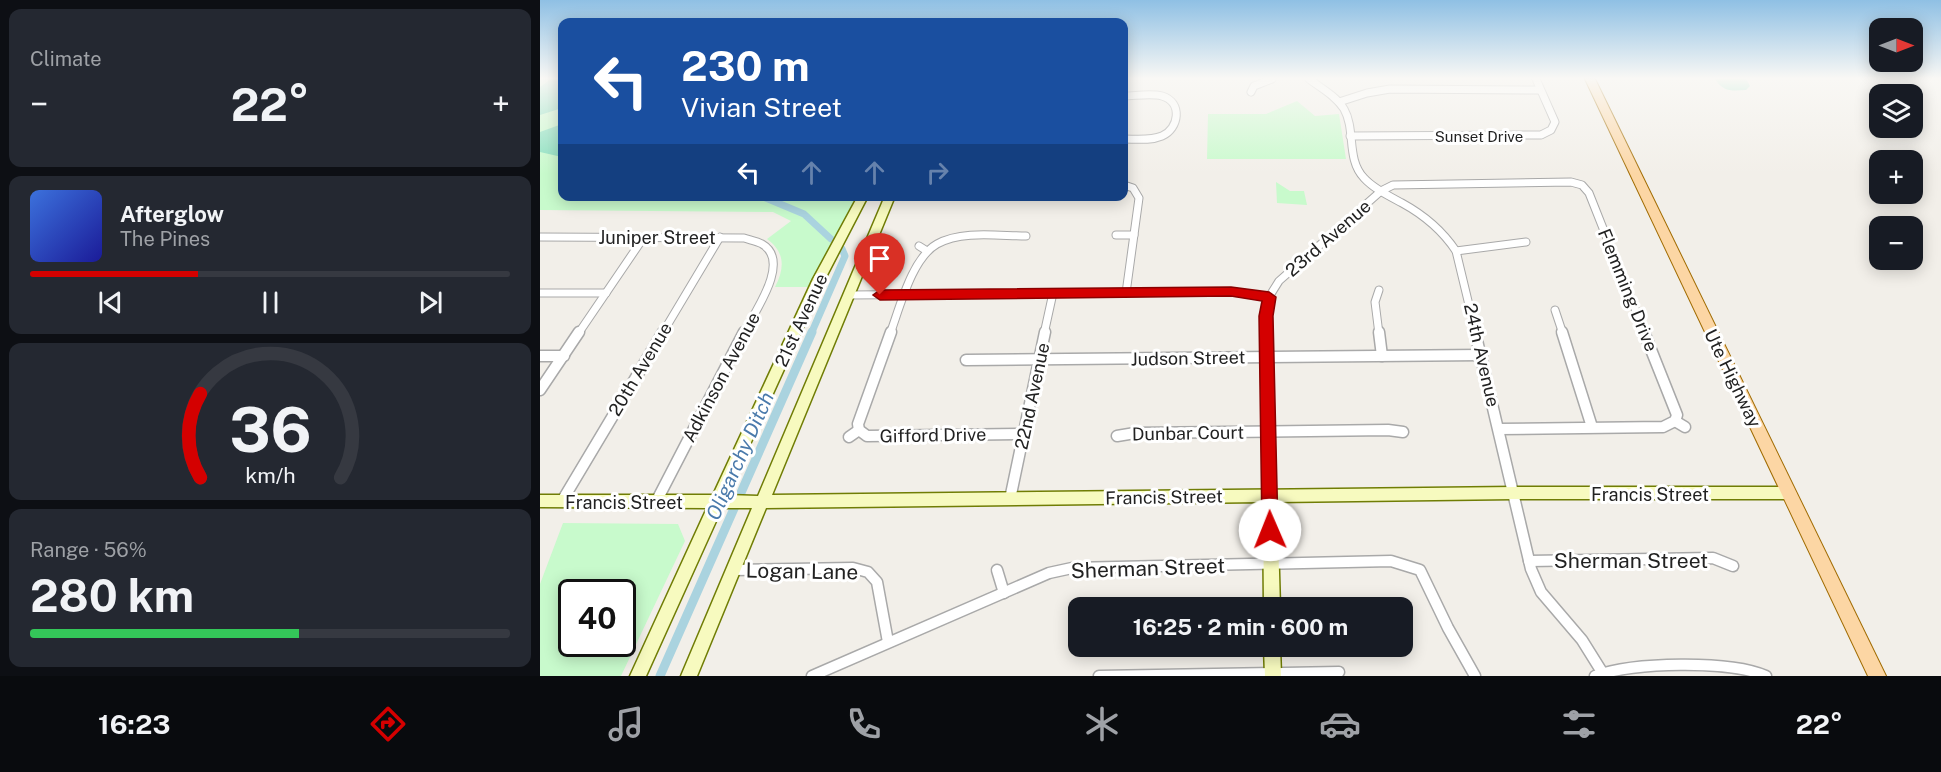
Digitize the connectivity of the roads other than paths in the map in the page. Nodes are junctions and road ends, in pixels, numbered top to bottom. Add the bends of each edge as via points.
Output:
1 (1176, 111) edge
2 (1346, 111) edge
3 (1549, 111) edge
4 (1605, 111) edge
5 (1350, 135) junction
6 (1128, 139) edge
7 (1128, 185) edge
8 (1381, 191) junction
9 (860, 201) edge
10 (888, 201) edge
11 (1116, 235) dead end
12 (1134, 235) junction
13 (1026, 236) dead end
14 (540, 237) edge
15 (644, 237) junction
16 (720, 237) junction
17 (1526, 242) dead end
18 (771, 250) joint
19 (1456, 251) junction
20 (1379, 290) dead end
21 (540, 293) edge
22 (606, 293) junction
23 (1053, 293) junction
24 (1125, 293) junction
25 (849, 295) junction
26 (904, 295) junction
27 (1269, 297) junction
28 (1555, 310) dead end
29 (1482, 355) junction
30 (540, 356) edge
31 (564, 356) junction
32 (1382, 356) junction
33 (1267, 357) junction
34 (966, 360) dead end
35 (1040, 360) junction
36 (540, 390) edge
37 (1676, 420) junction
38 (1685, 427) dead end
39 (1592, 428) junction
40 (1499, 429) junction
41 (859, 430) junction
42 (1268, 431) junction
43 (1403, 432) dead end
44 (1024, 434) junction
45 (1117, 436) dead end
46 (849, 437) dead end
47 (1514, 493) junction
48 (1788, 493) junction
49 (1270, 496) junction
50 (1010, 499) junction
51 (540, 501) edge
52 (562, 501) junction
53 (656, 502) junction
54 (755, 502) junction
55 (722, 503) junction
56 (1529, 561) junction
57 (1271, 563) junction
58 (1733, 566) dead end
59 (733, 570) junction
60 (997, 570) dead end
61 (1004, 593) junction
62 (1272, 597) edge
63 (888, 642) junction
64 (1272, 657) edge
65 (1339, 672) dead end
66 (1273, 674) edge
67 (1599, 674) edge
68 (638, 676) edge
69 (689, 676) edge
70 (812, 676) edge
71 (1098, 676) edge
72 (1475, 676) edge
73 (1766, 676) edge
74 (1877, 676) edge

1 - 6 street via 1169,136
2 - 5 street, 24th Avenue
3 - 5 street, Sunset Drive via 1554,122 1551,130 1541,135
4 - 48 main road, Ute Highway
5 - 8 street, 24th Avenue via 1357,168 1366,181
7 - 12 street via 1137,186
8 - 19 street, 24th Avenue via 1428,218
8 - 27 street, 23rd Avenue via 1286,273
8 - 37 street, Flemming Drive via 1407,183 1584,183 1677,408
9 - 55 street, 21st Avenue via 819,279
10 - 25 street, 21st Avenue
11 - 12 street
12 - 24 street
13 - 26 street, Gifford Drive via 968,236 923,248
14 - 15 street, Juniper Street
15 - 16 street, Juniper Street
15 - 22 street
16 - 18 street, Juniper Street via 753,240
16 - 52 street, 20th Avenue
17 - 19 street
18 - 53 street, Adkinson Avenue via 774,275
19 - 29 street, 24th Avenue
20 - 32 street via 1375,302
21 - 22 street
22 - 31 street
23 - 24 street
23 - 26 street
23 - 35 street, 22nd Avenue
24 - 27 street via 1231,291
25 - 26 street
25 - 54 street, 21st Avenue
26 - 41 street, Gifford Drive
27 - 33 street
28 - 39 street
29 - 32 street, Judson Street
29 - 40 street, 24th Avenue
30 - 31 street
31 - 36 street
32 - 33 street, Judson Street
33 - 35 street, Judson Street
33 - 42 street
34 - 35 street, Judson Street
35 - 44 street, 22nd Avenue
37 - 38 street
37 - 39 street via 1663,427
39 - 40 street
40 - 47 street, 24th Avenue
41 - 44 street, Gifford Drive via 867,436
41 - 46 street
42 - 43 street, Dunbar Court
42 - 45 street, Dunbar Court
42 - 49 street
44 - 50 street, 22nd Avenue
47 - 48 street, Francis Street
47 - 49 street, Francis Street
47 - 56 street, 24th Avenue
48 - 74 main road, Ute Highway
49 - 50 street, Francis Street
49 - 57 street
50 - 54 street, Francis Street
51 - 52 street, Francis Street
52 - 53 street, Francis Street
53 - 55 street, Francis Street
54 - 55 street, Francis Street
54 - 59 street, 21st Avenue
55 - 68 street, 21st Avenue
56 - 58 street, Sherman Street via 1713,558
56 - 67 street, 24th Avenue via 1541,592 1582,640
57 - 61 street, Sherman Street via 1072,568 1049,573
57 - 62 street
57 - 72 street, Sherman Street via 1391,561 1420,570
59 - 63 street, Logan Lane via 853,568 868,572 877,582
59 - 69 street, 21st Avenue
60 - 61 street
61 - 63 street, Sherman Street
63 - 70 street, Sherman Street
64 - 66 street
65 - 66 street
66 - 71 street
67 - 73 street via 1644,667 1743,668

